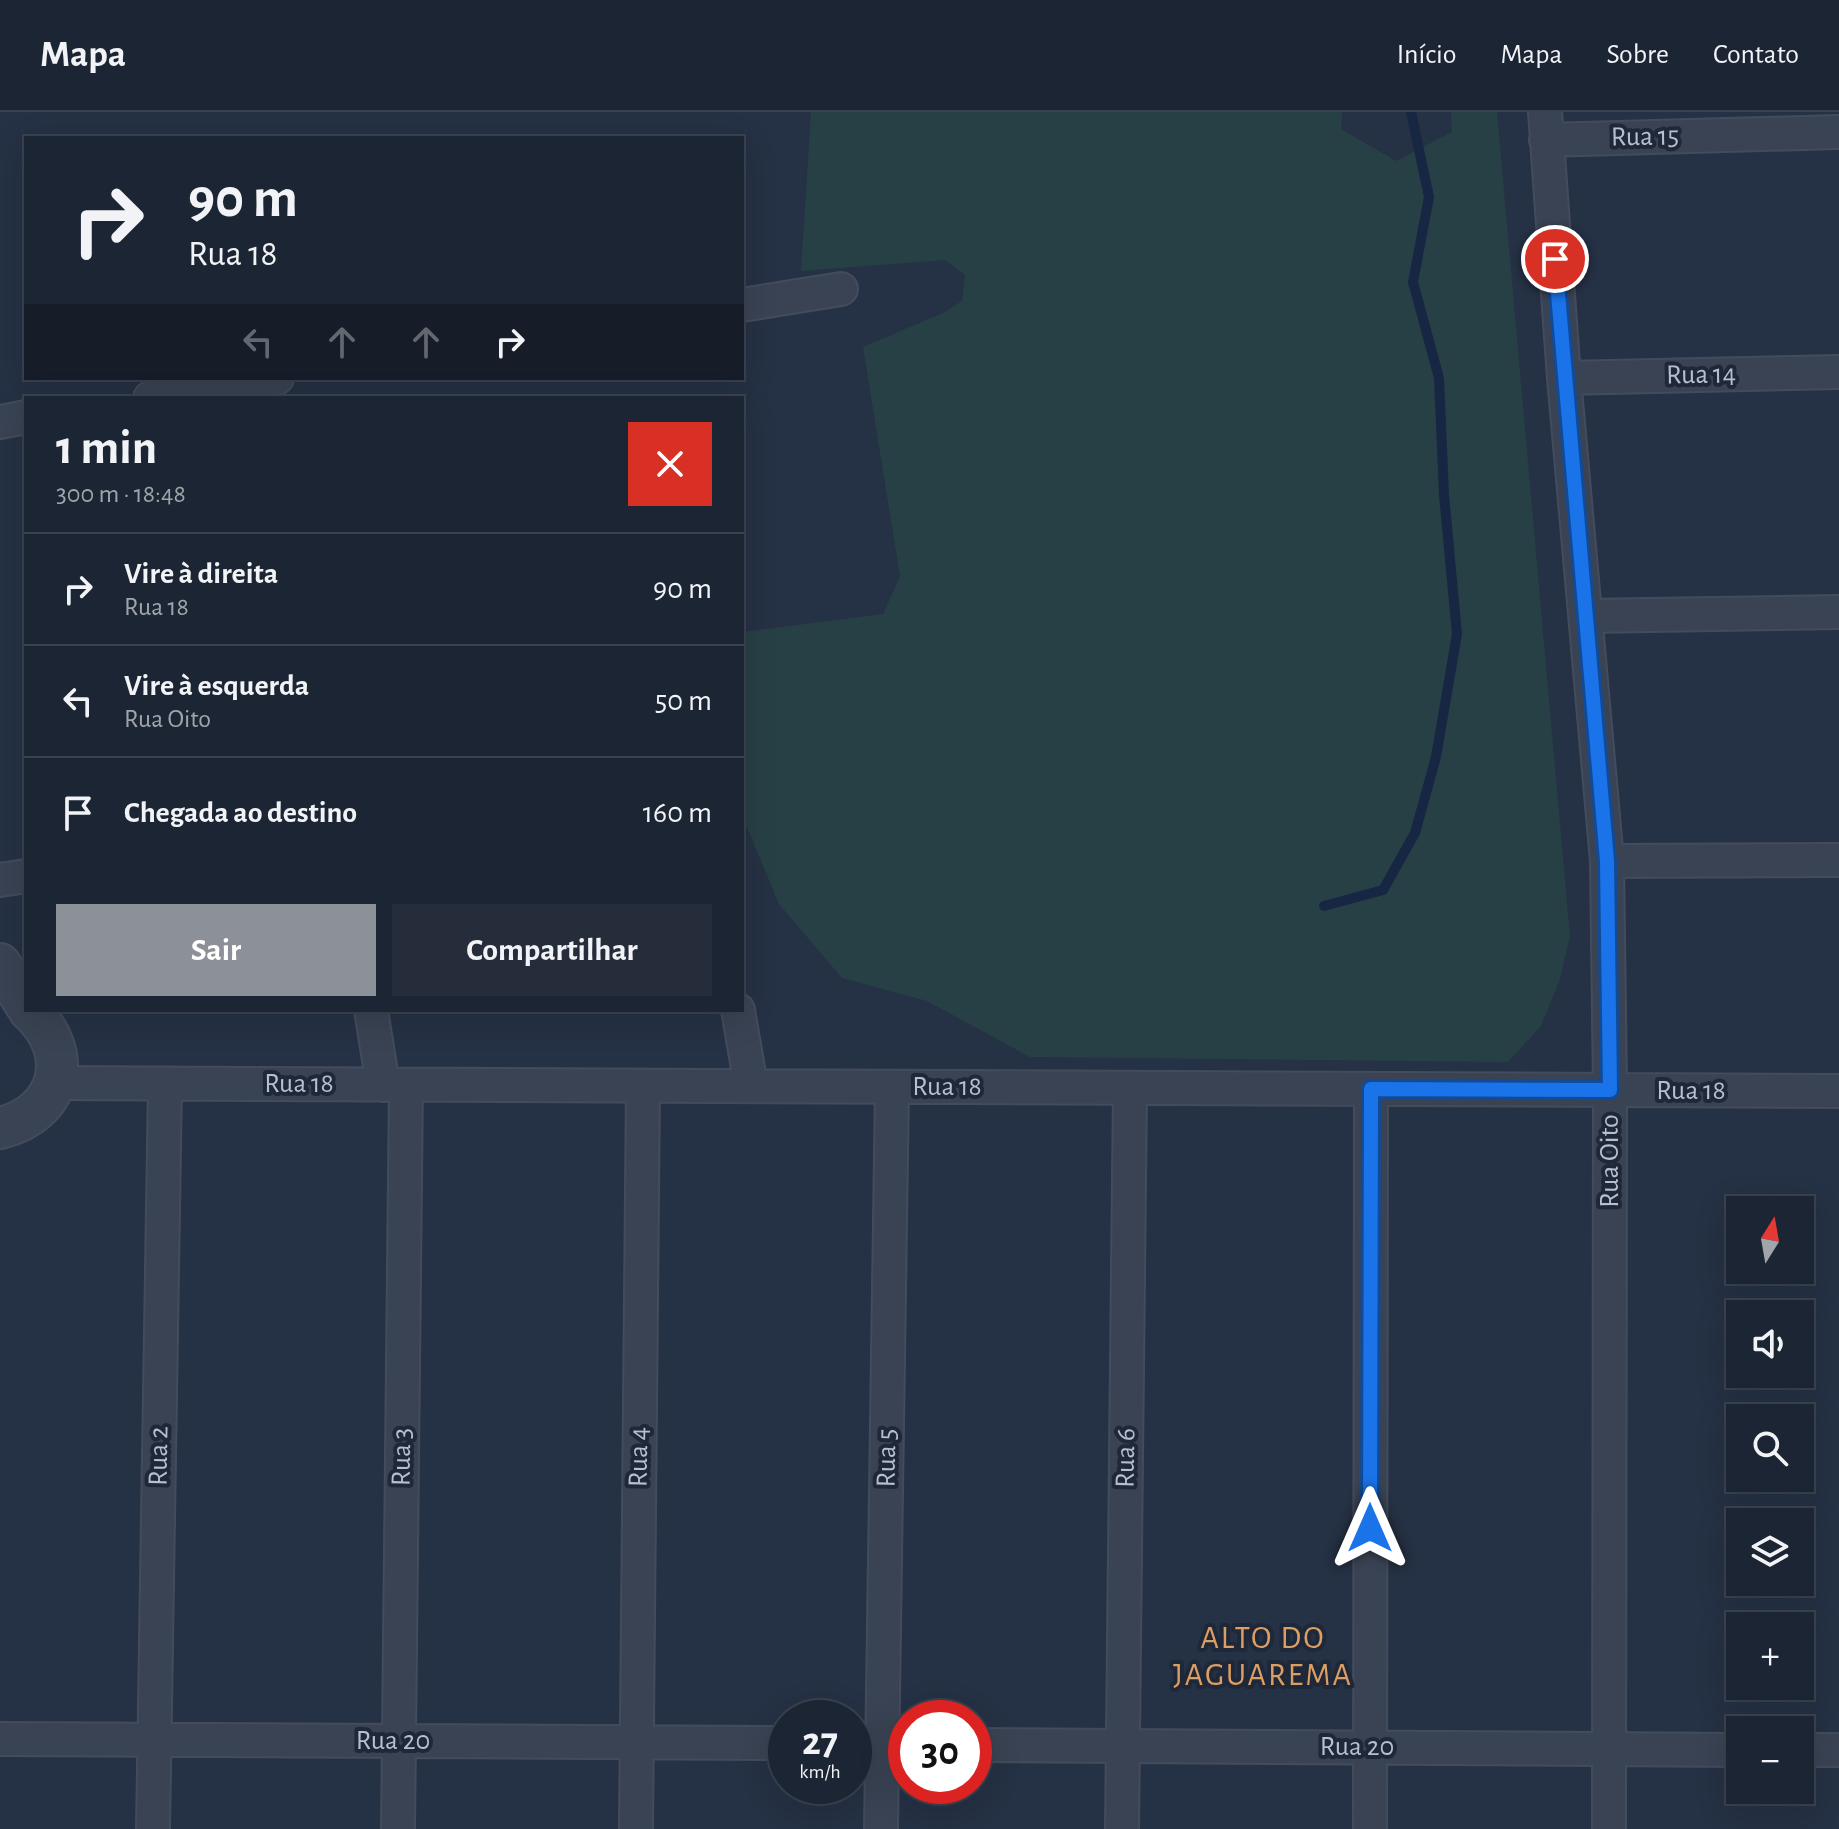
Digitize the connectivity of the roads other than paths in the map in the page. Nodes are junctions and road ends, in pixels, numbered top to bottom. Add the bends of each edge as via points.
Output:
1 (1545, 126) edge
2 (1839, 132) edge
3 (841, 289) dead end
4 (744, 305) edge
5 (1839, 372) edge
6 (1564, 378) junction
7 (264, 380) edge
8 (163, 396) edge
9 (24, 417) edge
10 (0, 422) edge
11 (1839, 612) edge
12 (1586, 616) junction
13 (1839, 860) edge
14 (1607, 861) junction
15 (24, 876) edge
16 (0, 880) edge
17 (0, 964) edge
18 (0, 999) edge
19 (24, 1003) edge
20 (24, 1007) edge
21 (31, 1012) edge
22 (372, 1012) edge
23 (738, 1012) edge
24 (54, 1083) junction
25 (165, 1084) junction
26 (395, 1085) junction
27 (643, 1086) junction
28 (751, 1086) junction
29 (892, 1087) junction
30 (1130, 1088) junction
31 (1371, 1089) junction
32 (1610, 1090) junction
33 (1839, 1091) edge
34 (0, 1128) edge
35 (0, 1739) edge
36 (155, 1740) junction
37 (399, 1741) junction
38 (636, 1742) junction
39 (768, 1743) edge
40 (881, 1744) edge
41 (992, 1745) edge
42 (1123, 1746) junction
43 (1370, 1747) junction
44 (1610, 1749) junction
45 (1726, 1750) edge
46 (1814, 1750) edge
47 (1839, 1750) edge
48 (153, 1829) edge
49 (398, 1829) edge
50 (636, 1829) edge
51 (881, 1829) edge
52 (1122, 1829) edge
53 (1370, 1829) edge
54 (1609, 1829) edge

1 - 2 street, Rua 15
1 - 6 street, Rua Oito
3 - 4 street
5 - 6 street, Rua 14
6 - 12 street, Rua Oito
7 - 8 street
9 - 10 street
11 - 12 street
12 - 14 street, Rua Oito
13 - 14 street
14 - 32 street, Rua Oito
15 - 16 street
17 - 19 street
18 - 20 street
21 - 24 street via 54,1043
22 - 26 street, Rua 3
23 - 28 street
24 - 25 street, Rua 18
24 - 34 street via 33,1114
25 - 26 street, Rua 18
25 - 36 street, Rua 2
26 - 27 street, Rua 18
26 - 37 street, Rua 3
27 - 28 street, Rua 18
27 - 38 street, Rua 4
28 - 29 street, Rua 18
29 - 30 street, Rua 18
29 - 40 street, Rua 5
30 - 31 street, Rua 18
30 - 42 street, Rua 6
31 - 32 street, Rua 18
31 - 43 street
32 - 33 street, Rua 18
32 - 44 street, Rua Oito
35 - 36 street, Rua 20
36 - 37 street, Rua 20
36 - 48 street, Rua 2
37 - 38 street, Rua 20
37 - 49 street, Rua 3
38 - 39 street, Rua 20
38 - 50 street, Rua 4
40 - 51 street, Rua 5
41 - 42 street, Rua 20
42 - 43 street, Rua 20
42 - 52 street, Rua 6
43 - 44 street, Rua 20
43 - 53 street
44 - 45 street, Rua 20
44 - 54 street, Rua Oito
46 - 47 street

